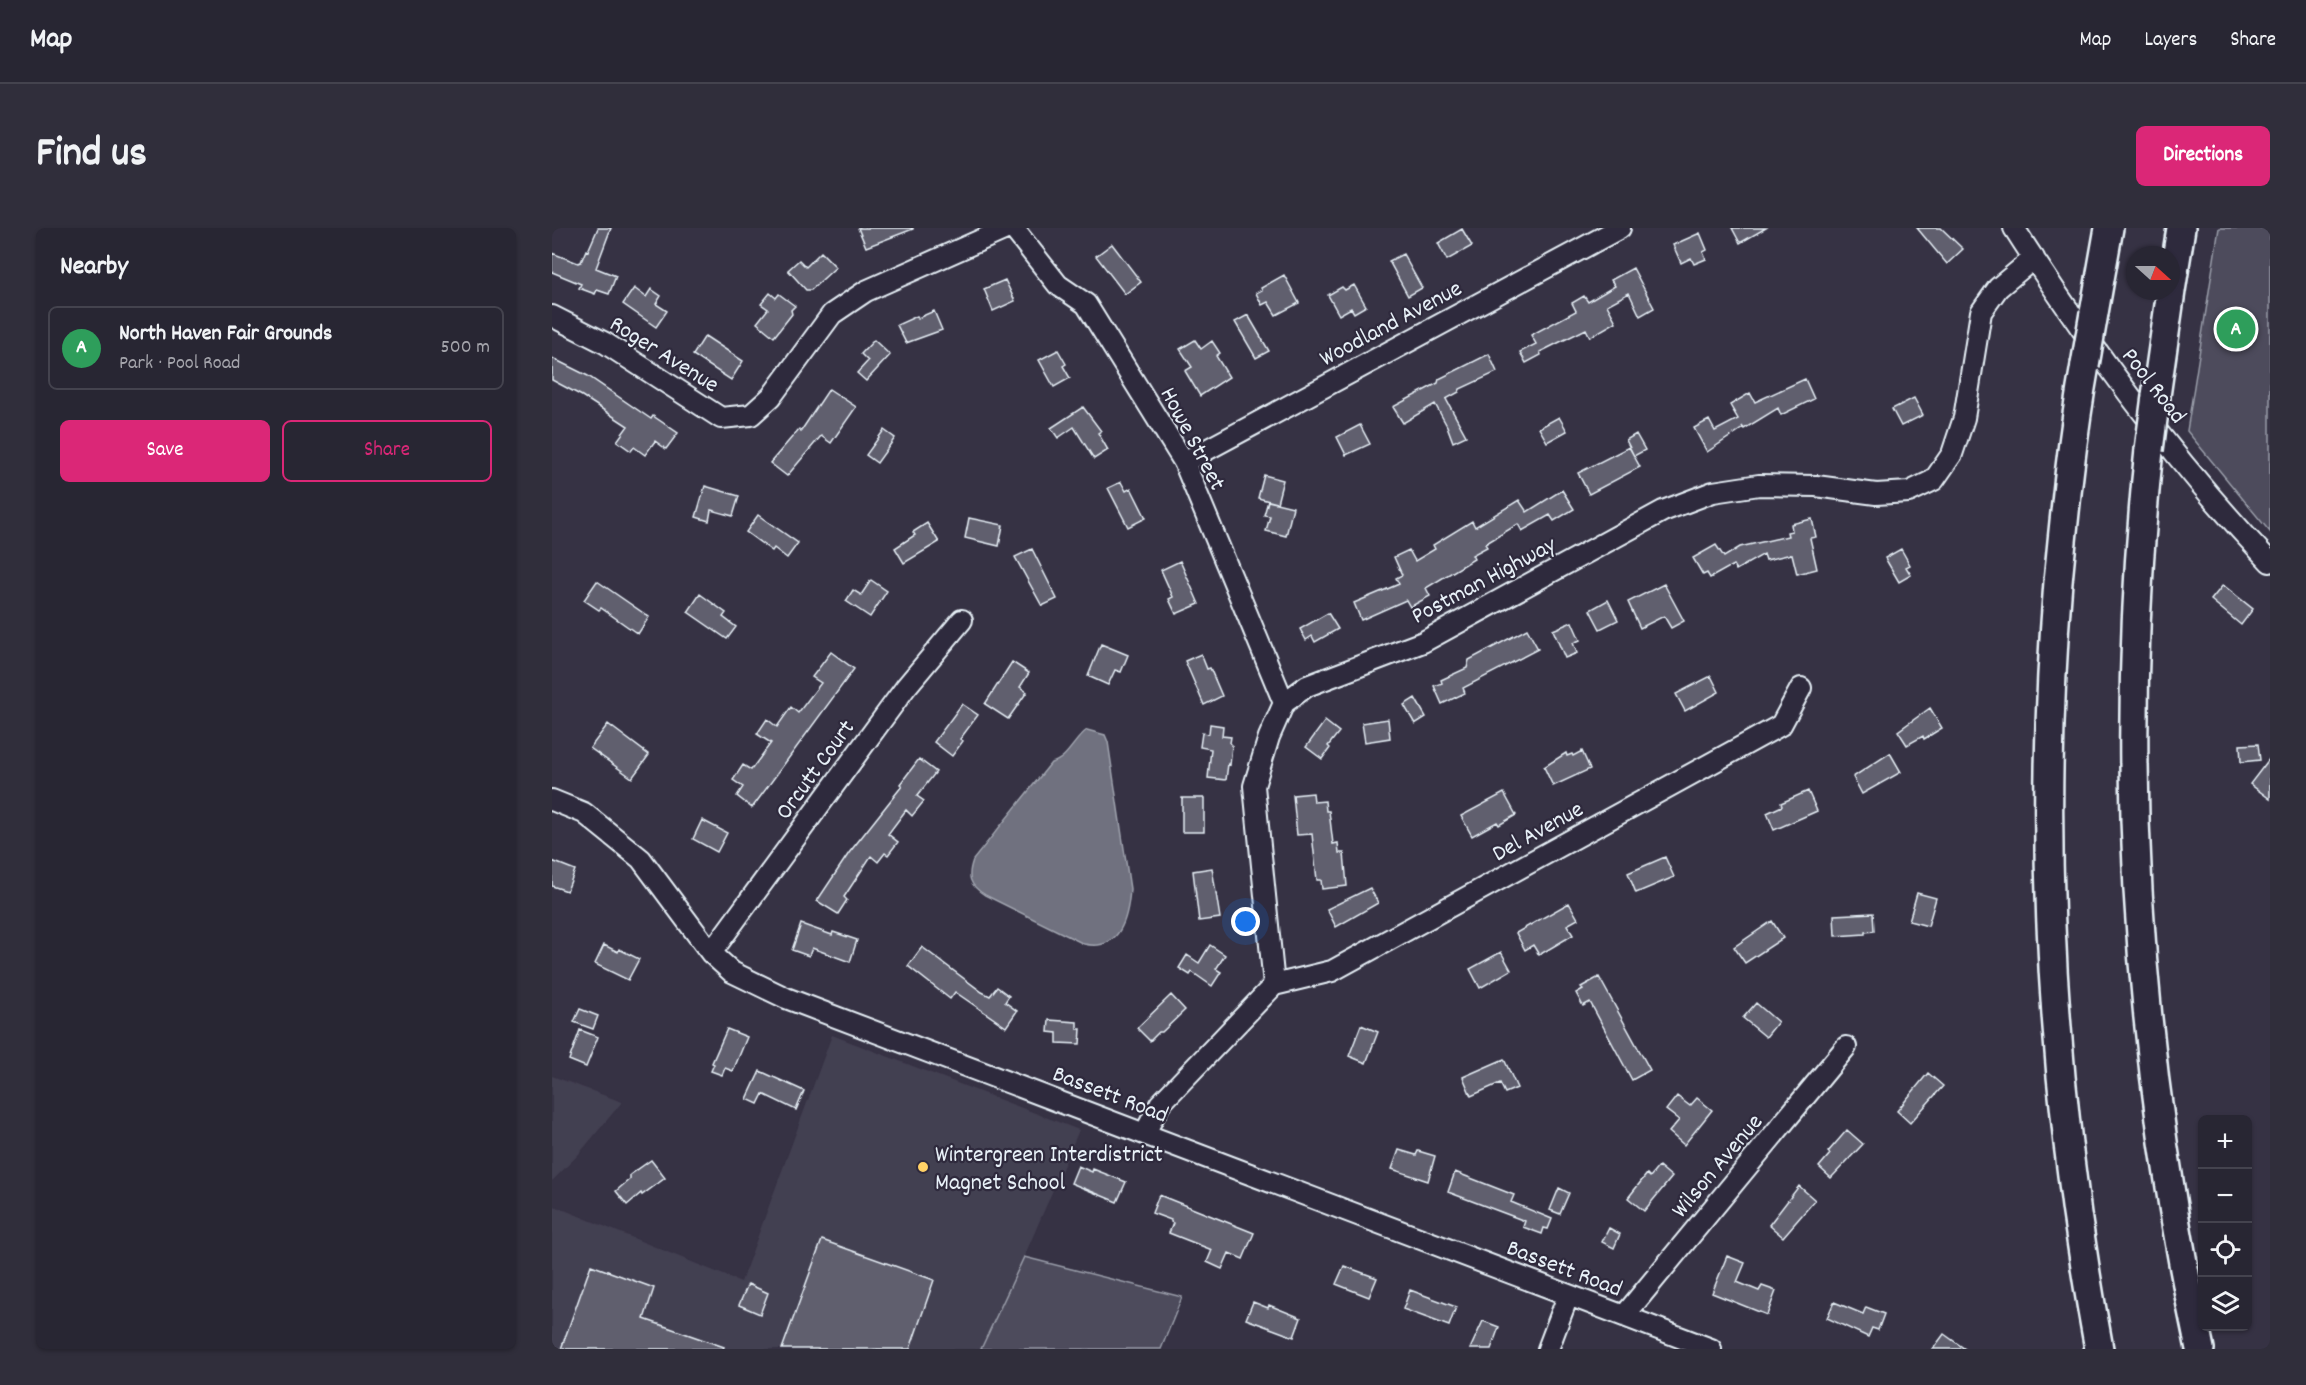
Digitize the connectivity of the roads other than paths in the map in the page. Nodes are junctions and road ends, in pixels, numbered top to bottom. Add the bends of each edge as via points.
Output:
1 (1008, 228) edge
2 (1013, 228) edge
3 (1620, 228) edge
4 (2014, 228) edge
5 (2109, 228) edge
6 (2181, 228) edge
7 (2178, 246) edge
8 (2034, 258) junction
9 (2170, 300) edge
10 (552, 316) edge
11 (1184, 462) junction
12 (2270, 562) edge
13 (962, 620) dead end
14 (1801, 688) dead end
15 (1284, 703) junction
16 (552, 800) edge
17 (711, 953) junction
18 (1274, 985) junction
19 (1846, 1047) dead end
20 (1145, 1133) junction
21 (1568, 1296) junction
22 (1624, 1316) junction
23 (1548, 1349) edge
24 (1711, 1349) edge
25 (2099, 1349) edge
26 (2200, 1349) edge

1 - 10 street, Roger Avenue via 866,291 832,314 771,397 751,415 721,418 605,343
2 - 11 street, Howe Street via 1058,285 1086,304
3 - 11 street, Woodland Avenue
4 - 8 street, Pool Road
5 - 25 highway, bridge via 2067,490 2055,623 2048,778 2054,1000 2081,1249
6 - 7 highway
8 - 12 street, Pool Road via 2133,400 2215,502
8 - 15 street, Postman Highway via 1998,288 1982,312 1964,418 1952,454 1934,480 1909,492 1876,494 1816,486 1759,485 1713,492 1663,511 1423,642 1307,686
9 - 26 highway, bridge via 2149,450 2138,594 2135,825 2149,1037 2163,1152
11 - 15 street, Howe Street
13 - 17 street, Orcutt Court via 906,687
14 - 18 street, Del Avenue via 1781,725 1332,972
15 - 18 street via 1254,786
16 - 17 street, Bassett Road via 584,813 641,859
17 - 20 street, Bassett Road via 732,972 786,998
18 - 20 street via 1160,1104
19 - 22 street, Wilson Avenue
20 - 21 street, Bassett Road
21 - 22 street, Bassett Road
21 - 23 street
22 - 24 street, Bassett Road

